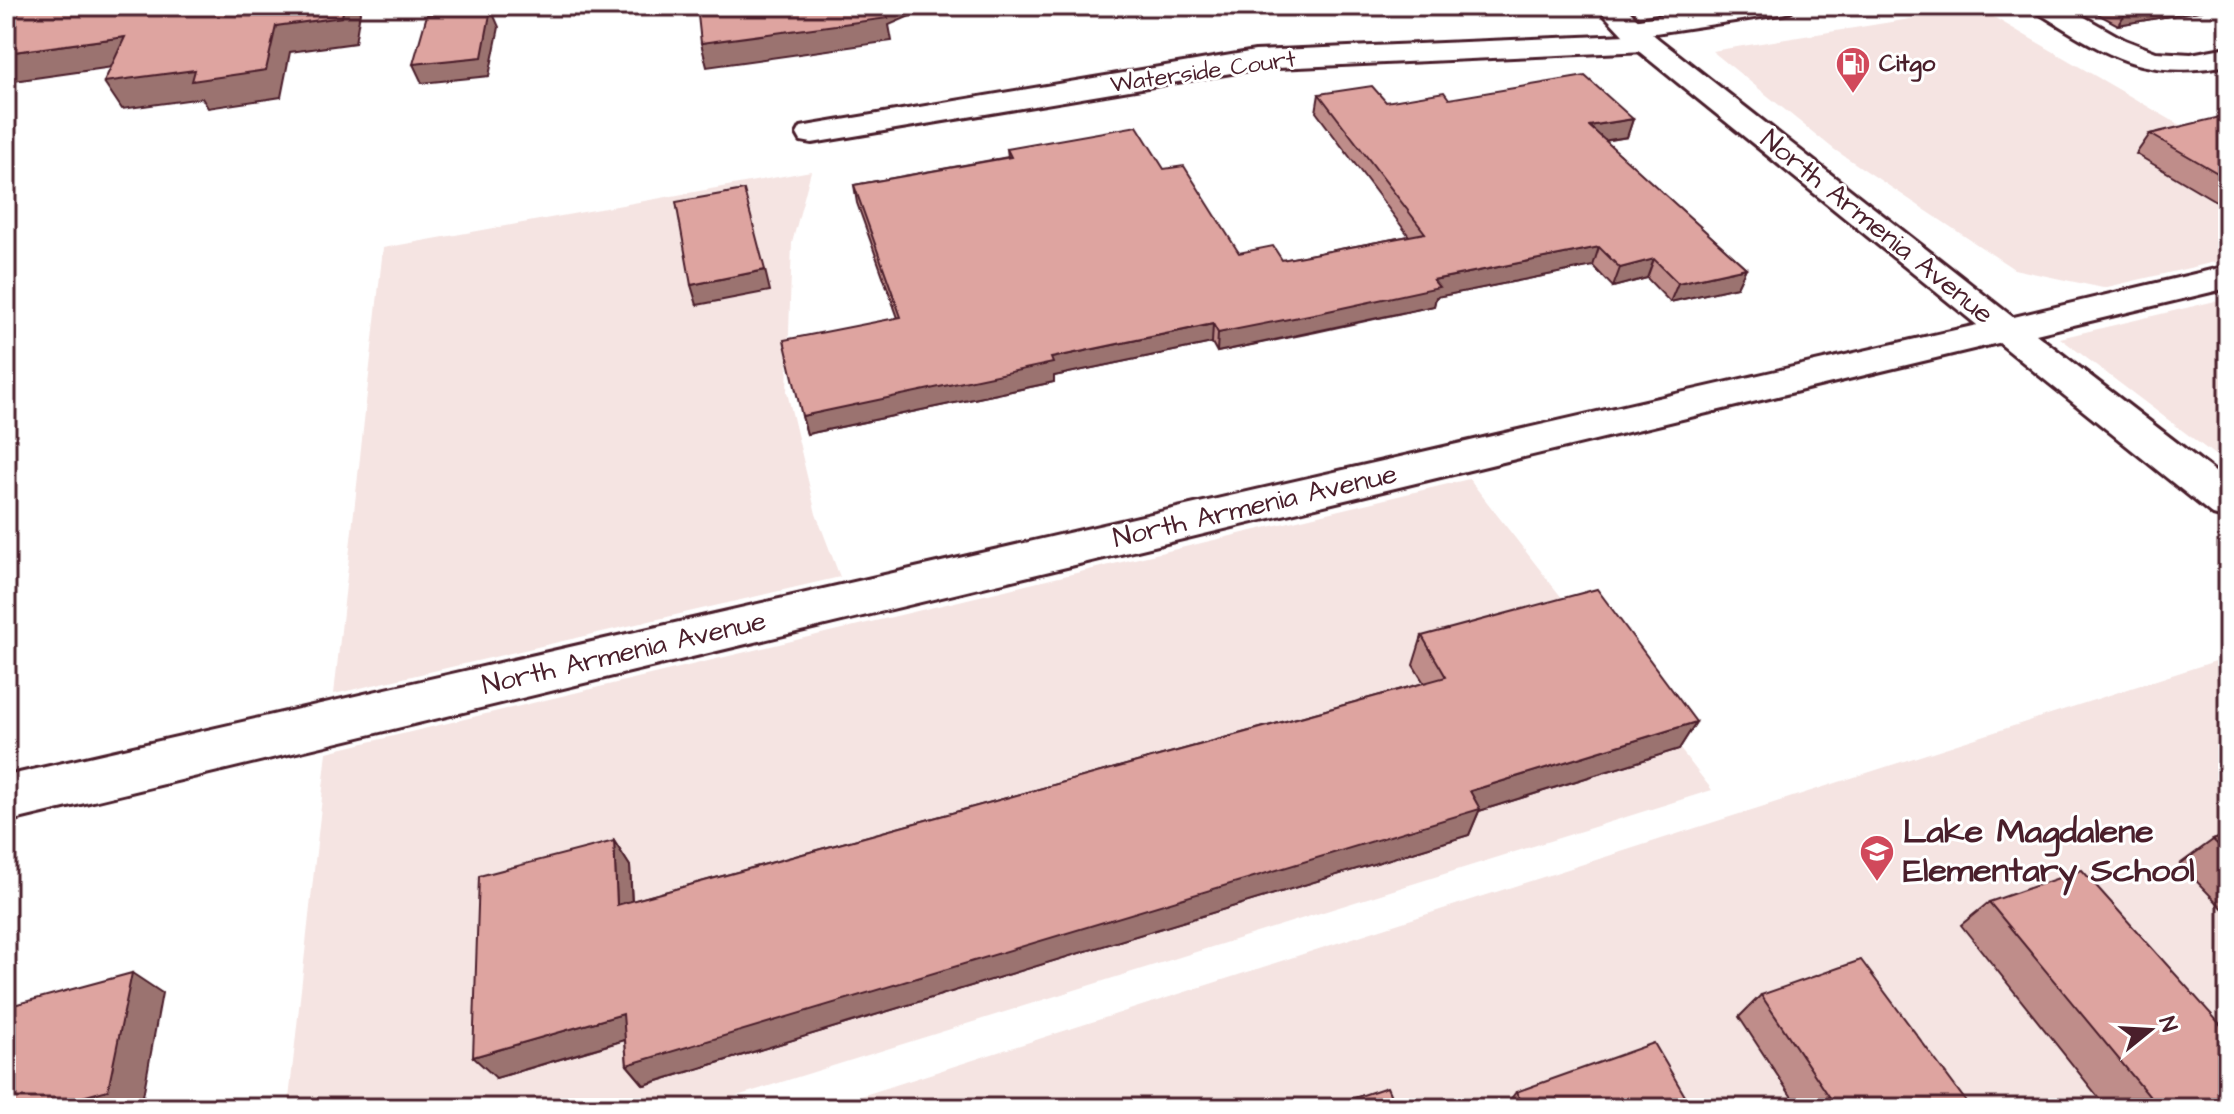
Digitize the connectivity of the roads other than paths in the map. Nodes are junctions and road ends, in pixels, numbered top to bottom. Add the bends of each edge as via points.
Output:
1 (1781, 6) edge
2 (2046, 6) edge
3 (1735, 9) edge
4 (1624, 21) edge
5 (2228, 56) edge
6 (812, 134) dead end
7 (2228, 277) edge
8 (2006, 330) junction
9 (2228, 504) edge
10 (6, 799) edge

1 - 3 main road, Waterside Court
2 - 5 main road via 2116,47 2153,60 2190,63
3 - 4 main road, Waterside Court
4 - 6 main road, Waterside Court via 1255,60
4 - 8 main road, North Armenia Avenue
7 - 8 main road
8 - 9 main road
8 - 10 main road, North Armenia Avenue

